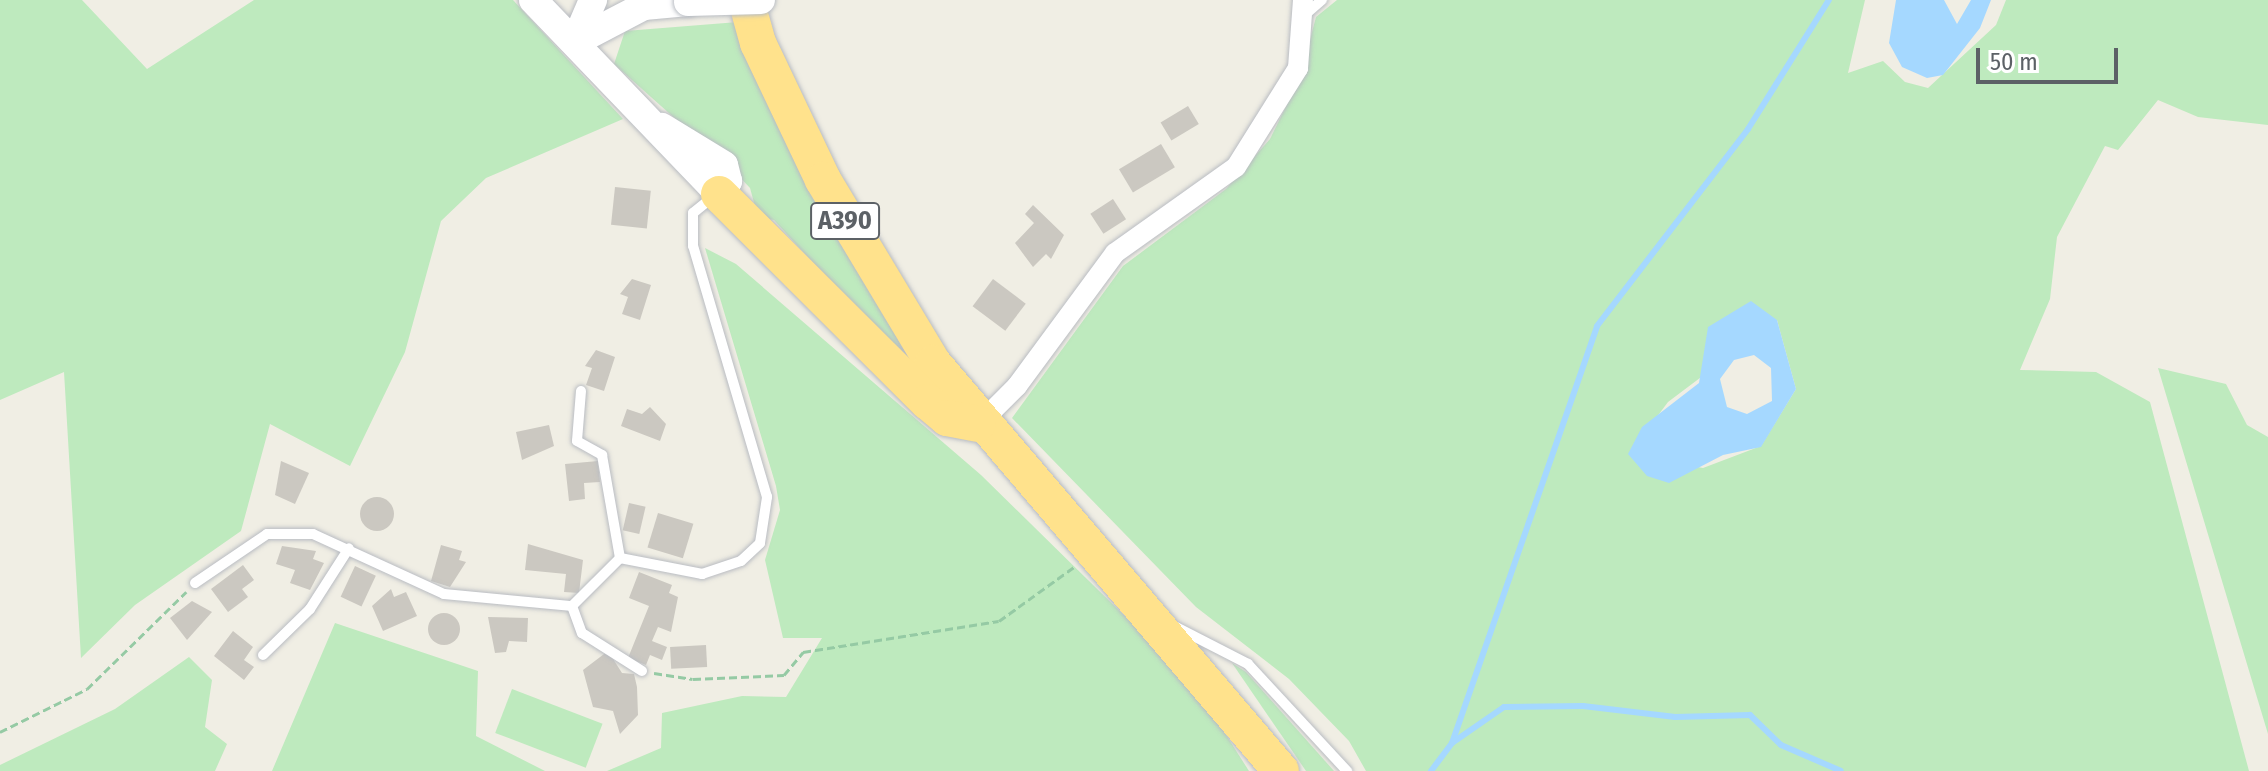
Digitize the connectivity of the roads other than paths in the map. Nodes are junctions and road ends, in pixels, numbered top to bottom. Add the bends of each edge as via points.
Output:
1 (533, 0) edge
2 (593, 0) edge
3 (746, 0) edge
4 (761, 0) edge
5 (669, 1) edge
6 (1311, 4) edge
7 (620, 8) edge
8 (575, 42) junction
9 (719, 194) junction
10 (581, 391) dead end
11 (979, 424) junction
12 (563, 438) dead end
13 (577, 441) junction
14 (349, 548) junction
15 (620, 558) junction
16 (195, 583) road end
17 (572, 606) junction
18 (1152, 616) junction
19 (263, 655) dead end
20 (642, 671) road end
21 (1281, 771) edge
22 (1347, 771) edge

1 - 8 street
2 - 8 street
3 - 11 highway, A390 via 791,116 853,235
4 - 5 street, bridge
5 - 7 street
6 - 11 street via 1298,68 1236,167 1115,253 1017,386
7 - 8 street
8 - 9 street via 662,127 724,165 728,181
9 - 11 highway via 928,402 947,418
9 - 15 lane via 693,213 691,232 767,497 760,543 741,561 702,574
10 - 13 lane
11 - 18 highway, A390
12 - 13 lane
13 - 15 lane via 602,455
14 - 16 lane via 313,534 267,534
14 - 17 lane via 444,594
14 - 19 lane via 310,609
15 - 17 lane
17 - 20 lane via 582,633
18 - 21 highway, A390
18 - 22 lane via 1248,664

